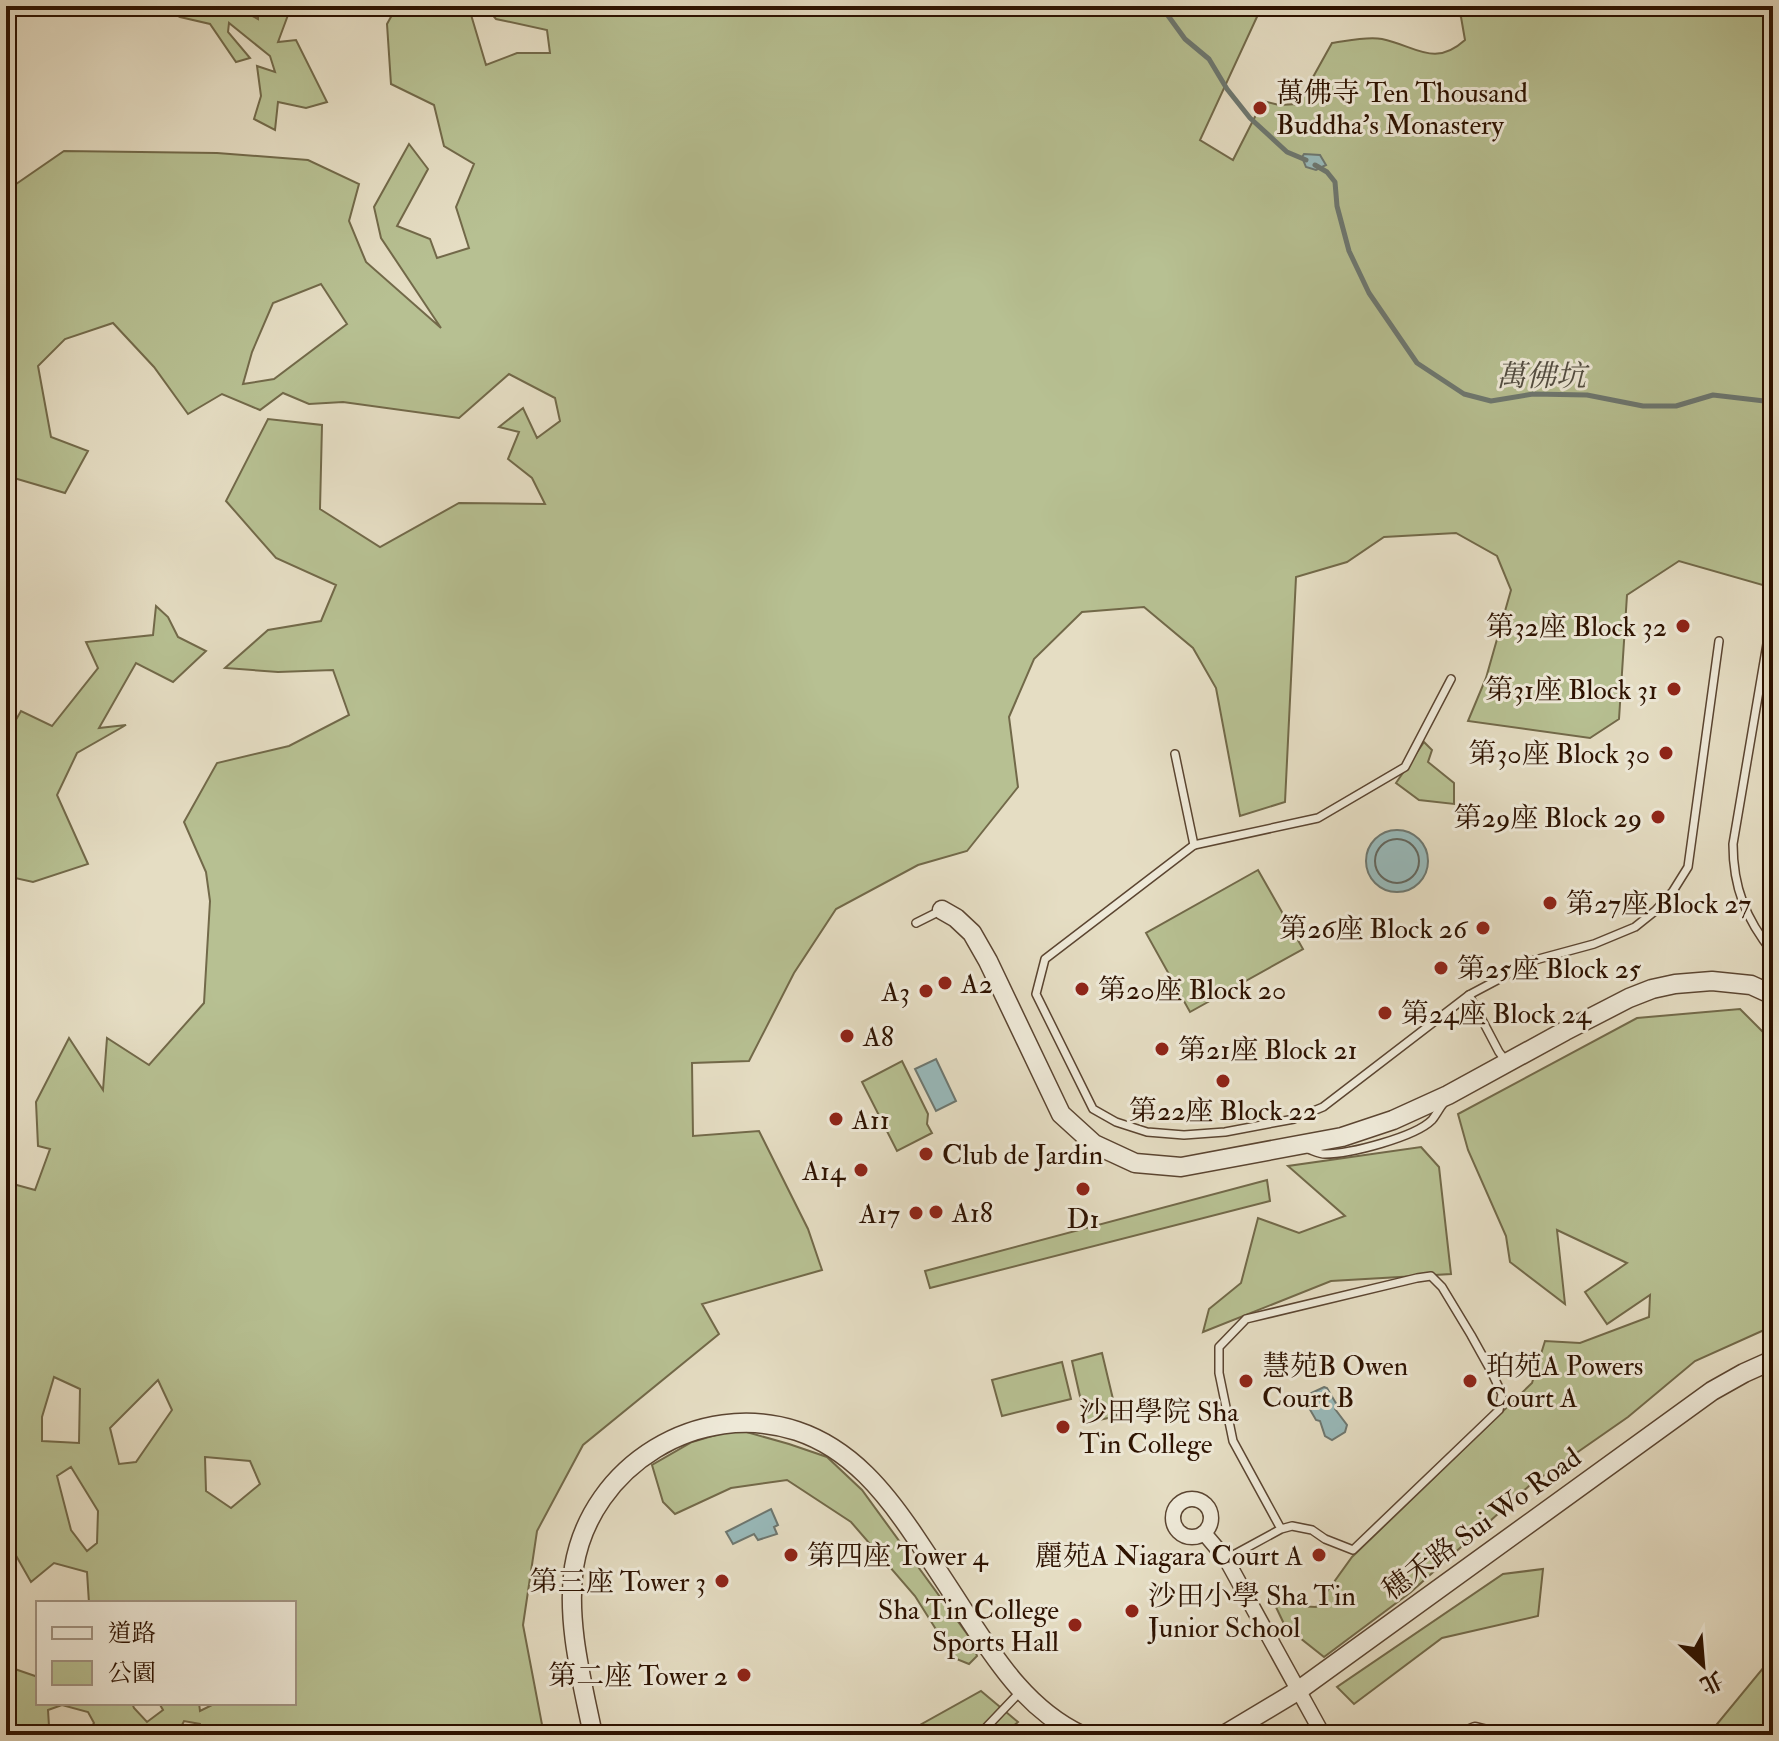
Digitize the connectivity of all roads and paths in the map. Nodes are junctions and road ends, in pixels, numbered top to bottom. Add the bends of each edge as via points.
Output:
1 (1769, 632) dead end
2 (1719, 641) dead end
3 (1451, 679) dead end
4 (1175, 754) dead end
5 (1194, 845) junction
6 (942, 910) joint
7 (916, 923) dead end
8 (1773, 953) edge
9 (1469, 995) junction
10 (1773, 995) edge
11 (1507, 1063) junction
12 (1773, 1360) edge
13 (1281, 1529) junction
14 (1204, 1533) dead end
15 (1226, 1559) junction
16 (1021, 1690) junction
17 (1299, 1690) junction
18 (593, 1735) edge
19 (979, 1735) edge
20 (1081, 1735) edge
21 (1224, 1735) edge
22 (1323, 1735) edge
23 (1463, 1735) edge
24 (1495, 1735) edge

1 - 8 lane via 1733,861 1749,919
2 - 9 lane via 1688,867 1673,891 1635,927 1535,960
3 - 5 lane via 1405,767 1318,818
4 - 5 lane
5 - 9 lane via 1045,959 1036,994 1093,1109 1116,1122 1147,1132 1184,1135 1294,1119 1323,1107
6 - 7 lane
6 - 11 street via 972,933 1061,1114 1094,1144 1135,1163 1181,1167 1342,1137 1393,1120
9 - 11 lane
10 - 11 street via 1751,985 1712,981 1652,989
12 - 17 street, 穗禾路 Sui Wo Road via 1703,1397
13 - 13 lane via 1233,1441 1219,1347 1246,1319 1431,1276 1491,1371 1502,1394 1499,1410 1353,1550 1312,1530
13 - 15 lane
14 - 15 street
15 - 17 street
16 - 18 street via 900,1514 860,1468 830,1445 798,1431 735,1423 687,1433 642,1457 615,1481 588,1522 574,1568 573,1609
16 - 19 lane
16 - 20 street via 1042,1711
17 - 21 street, 穗禾路 Sui Wo Road
17 - 22 street
23 - 24 street via 1475,1730

